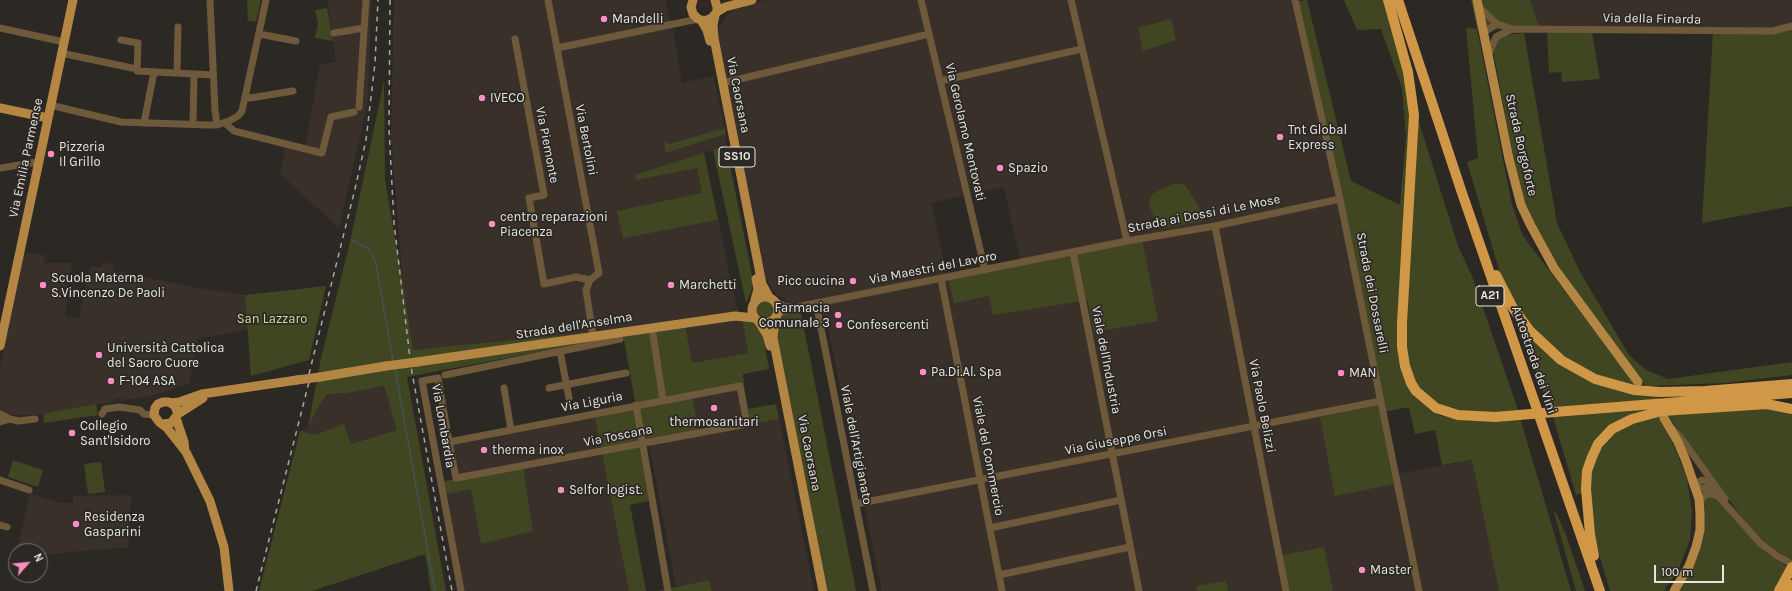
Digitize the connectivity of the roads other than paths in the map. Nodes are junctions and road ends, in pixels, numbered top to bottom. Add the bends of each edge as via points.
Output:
1 (73, 0) edge
2 (210, 0) edge
3 (266, 0) edge
4 (366, 0) edge
5 (548, 0) edge
6 (694, 0) edge
7 (715, 0) edge
8 (718, 0) edge
9 (727, 0) edge
10 (752, 0) edge
11 (921, 0) edge
12 (1070, 0) edge
13 (1295, 0) edge
14 (1390, 0) edge
15 (1398, 0) edge
16 (1478, 3) edge
17 (691, 10) junction
18 (716, 13) junction
19 (699, 20) junction
20 (684, 22) junction
21 (1497, 24) junction
22 (1792, 26) edge
23 (178, 27) dead end
24 (0, 28) edge
25 (364, 28) junction
26 (1512, 29) junction
27 (1484, 32) junction
28 (334, 33) dead end
29 (259, 34) junction
30 (929, 34) junction
31 (1496, 37) junction
32 (515, 39) dead end
33 (122, 40) dead end
34 (296, 41) dead end
35 (64, 42) junction
36 (557, 48) junction
37 (1082, 49) junction
38 (61, 53) junction
39 (1488, 56) junction
40 (132, 68) dead end
41 (154, 72) junction
42 (177, 73) junction
43 (194, 74) junction
44 (213, 75) junction
45 (940, 81) junction
46 (723, 83) junction
47 (293, 91) dead end
48 (246, 96) junction
49 (50, 105) junction
50 (0, 108) edge
51 (48, 118) junction
52 (144, 123) junction
53 (193, 124) junction
54 (221, 124) junction
55 (38, 162) junction
56 (0, 168) edge
57 (1462, 192) junction
58 (1340, 199) junction
59 (1214, 226) junction
60 (1128, 241) junction
61 (1073, 252) junction
62 (985, 270) junction
63 (940, 279) junction
64 (590, 280) junction
65 (772, 299) junction
66 (816, 303) junction
67 (754, 304) junction
68 (797, 307) junction
69 (735, 316) junction
70 (776, 317) junction
71 (757, 320) junction
72 (652, 328) junction
73 (593, 336) junction
74 (620, 339) dead end
75 (0, 346) edge
76 (560, 351) junction
77 (626, 373) dead end
78 (445, 375) dead end
79 (1792, 378) edge
80 (1638, 382) dead end
81 (1792, 384) edge
82 (566, 385) junction
83 (740, 386) joint
84 (504, 388) dead end
85 (548, 388) dead end
86 (209, 393) junction
87 (1792, 393) edge
88 (1677, 397) junction
89 (569, 398) dead end
90 (663, 400) junction
91 (1381, 401) junction
92 (171, 403) junction
93 (636, 405) junction
94 (1792, 408) edge
95 (0, 414) edge
96 (102, 414) dead end
97 (154, 416) junction
98 (177, 416) junction
99 (10, 419) junction
100 (35, 419) dead end
101 (0, 422) edge
102 (1666, 422) joint
103 (163, 424) junction
104 (1254, 427) junction
105 (511, 430) junction
106 (449, 442) junction
107 (643, 443) junction
108 (186, 452) junction
109 (1112, 453) junction
110 (456, 478) joint
111 (0, 480) edge
112 (980, 480) junction
113 (1693, 485) junction
114 (1717, 486) junction
115 (29, 490) dead end
116 (1121, 500) junction
117 (856, 504) junction
118 (1728, 505) junction
119 (1699, 506) junction
120 (990, 528) junction
121 (1130, 548) junction
122 (1789, 564) edge
123 (999, 575) junction
124 (1792, 585) edge
125 (229, 591) edge
126 (461, 591) edge
127 (668, 591) edge
128 (818, 591) edge
129 (822, 591) edge
130 (873, 591) edge
131 (1002, 591) edge
132 (1139, 591) edge
133 (1286, 591) edge
134 (1419, 591) edge
135 (1593, 591) edge
136 (1600, 591) edge
137 (1605, 591) edge
138 (1668, 591) edge
139 (1674, 591) edge
140 (1779, 591) edge
141 (1789, 591) edge

1 - 35 main road, Via Emilia Parmense
2 - 44 street
3 - 29 street
4 - 25 street
5 - 36 street, Via Bertolini
6 - 17 main road
7 - 18 main road, SS10 via 718,7
8 - 9 main road
10 - 18 main road via 725,7
11 - 30 street, Via Gerolamo Mentovati
12 - 37 street
13 - 58 street, Strada dei Dossarelli
14 - 88 highway, bridge via 1408,72 1414,115 1402,347 1404,366 1416,391 1436,408 1458,415 1495,417 1567,412
14 - 135 highway, Autostrada dei Vini / A21 via 1438,146
15 - 57 highway, Autostrada dei Vini / A21
16 - 21 street
16 - 27 main road, Strada Borgoforte
17 - 19 main road, SS10
17 - 20 street
18 - 19 main road via 709,20
18 - 46 main road, Via Caorsana / SS10 via 713,25 714,38
19 - 20 street
19 - 67 main road, Via Caorsana / SS10 via 707,30 711,46 751,252 758,289
20 - 36 street
21 - 26 street
21 - 27 street
22 - 26 street, Via della Finarda via 1773,31
23 - 42 street
24 - 35 street
25 - 28 street
25 - 54 street via 357,110 331,117 322,153 234,131
26 - 31 street
27 - 31 street
27 - 39 main road, Strada Borgoforte
29 - 34 street
29 - 48 street
30 - 45 street, Via Gerolamo Mentovati
30 - 46 street
31 - 39 street
32 - 64 street, Via Piemonte via 544,195 529,198 544,284 576,277
33 - 41 street via 138,43 137,71
35 - 38 main road, Via Emilia Parmense
36 - 64 street, Via Bertolini via 599,273
37 - 45 street
37 - 60 street
38 - 40 street
38 - 49 main road, Via Emilia Parmense
39 - 80 main road, Strada Borgoforte via 1511,166 1530,224 1554,268
41 - 42 street
41 - 52 street
42 - 43 street
43 - 44 street
43 - 53 street
44 - 54 street via 214,110
45 - 62 street, Via Gerolamo Mentovati
46 - 65 main road, Via Caorsana / SS10 via 762,284
47 - 48 street via 250,98
48 - 54 street via 241,114
49 - 51 main road, Via Emilia Parmense
49 - 52 street via 111,121
50 - 51 main road
51 - 55 main road, Via Emilia Parmense
52 - 53 street
53 - 54 street
55 - 56 street
55 - 75 main road, Via Emilia Parmense
57 - 88 highway via 1507,298 1530,331 1549,350 1570,367 1595,379 1634,390
57 - 136 highway, Autostrada dei Vini / A21
58 - 59 street, Strada ai Dossi di Le Mose
58 - 91 street, Strada dei Dossarelli
59 - 60 street, Strada ai Dossi di Le Mose
59 - 104 street, Via Paolo Belizzi
60 - 61 street, Strada ai Dossi di Le Mose
61 - 62 street, Via Maestri del Lavoro
61 - 109 street, Viale dell'Industria
62 - 63 street, Via Maestri del Lavoro
63 - 66 street, Via Maestri del Lavoro
63 - 112 street, Viale del Commercio
64 - 73 street via 586,290
65 - 67 main road via 762,297
65 - 68 street, Via Maestri del Lavoro via 784,306
65 - 70 main road, SS10 via 778,306
66 - 68 street, Via Maestri del Lavoro
66 - 117 street, Viale dell'Artigianato
67 - 69 main road, Strada dell'Anselma
67 - 71 main road, SS10
68 - 70 street, Via Maestri del Lavoro
69 - 71 main road, Strada dell'Anselma
69 - 72 main road, Strada dell'Anselma
70 - 71 main road via 767,323
70 - 129 main road, Via Caorsana / SS10 via 773,338
71 - 128 main road, Via Caorsana / SS10 via 767,335 770,346
72 - 73 main road, Strada dell'Anselma
72 - 90 street
73 - 86 main road, Strada dell'Anselma, bridge
74 - 76 street
76 - 78 street
76 - 82 street
77 - 82 street
79 - 88 highway via 1700,387
81 - 88 highway
82 - 85 street
82 - 89 street
83 - 90 street, Via Liguria
83 - 107 street, Via Toscana via 746,424
84 - 105 street
86 - 92 main road
86 - 98 main road
87 - 88 highway
88 - 94 highway via 1710,403 1767,402
90 - 93 street, Via Liguria
91 - 104 street, Via Giuseppe Orsi
91 - 134 street, Strada dei Dossarelli
92 - 97 main road via 165,401 158,404
92 - 98 main road via 177,410
93 - 105 street, Via Liguria
93 - 107 street
94 - 137 highway via 1767,404 1662,411 1632,419 1607,433 1592,457 1587,471 1586,489 1592,548
95 - 99 street
96 - 97 street via 105,409 119,407 140,410 144,414
97 - 103 main road
98 - 103 main road via 171,423
98 - 108 main road
99 - 100 street
99 - 101 street
102 - 113 main road via 1682,451
102 - 114 street via 1682,438
103 - 108 main road
104 - 109 street, Via Giuseppe Orsi
104 - 133 street, Via Paolo Belizzi
105 - 106 street, Via Liguria
106 - 110 street, Via Lombardia
106 - 126 street, Via Lombardia via 438,378 422,381
107 - 110 street, Via Toscana
107 - 127 street
108 - 125 main road via 218,526 228,567
109 - 112 street, Via Giuseppe Orsi
109 - 116 street, Viale dell'Industria
111 - 115 street
112 - 117 street, Via Giuseppe Orsi
112 - 120 street, Viale del Commercio
113 - 114 street via 1706,480
113 - 118 street via 1714,491
113 - 119 main road
113 - 138 main road via 1693,538 1685,561
114 - 118 street
116 - 120 street
116 - 121 street, Viale dell'Industria
117 - 130 street, Viale dell'Artigianato
118 - 119 street via 1717,495 1709,494 1702,498
118 - 122 street via 1760,543
119 - 139 main road via 1699,538 1689,566
120 - 123 street, Viale del Commercio
121 - 123 street
121 - 132 street, Viale dell'Industria
122 - 140 highway
123 - 131 street, Viale del Commercio
124 - 141 highway

